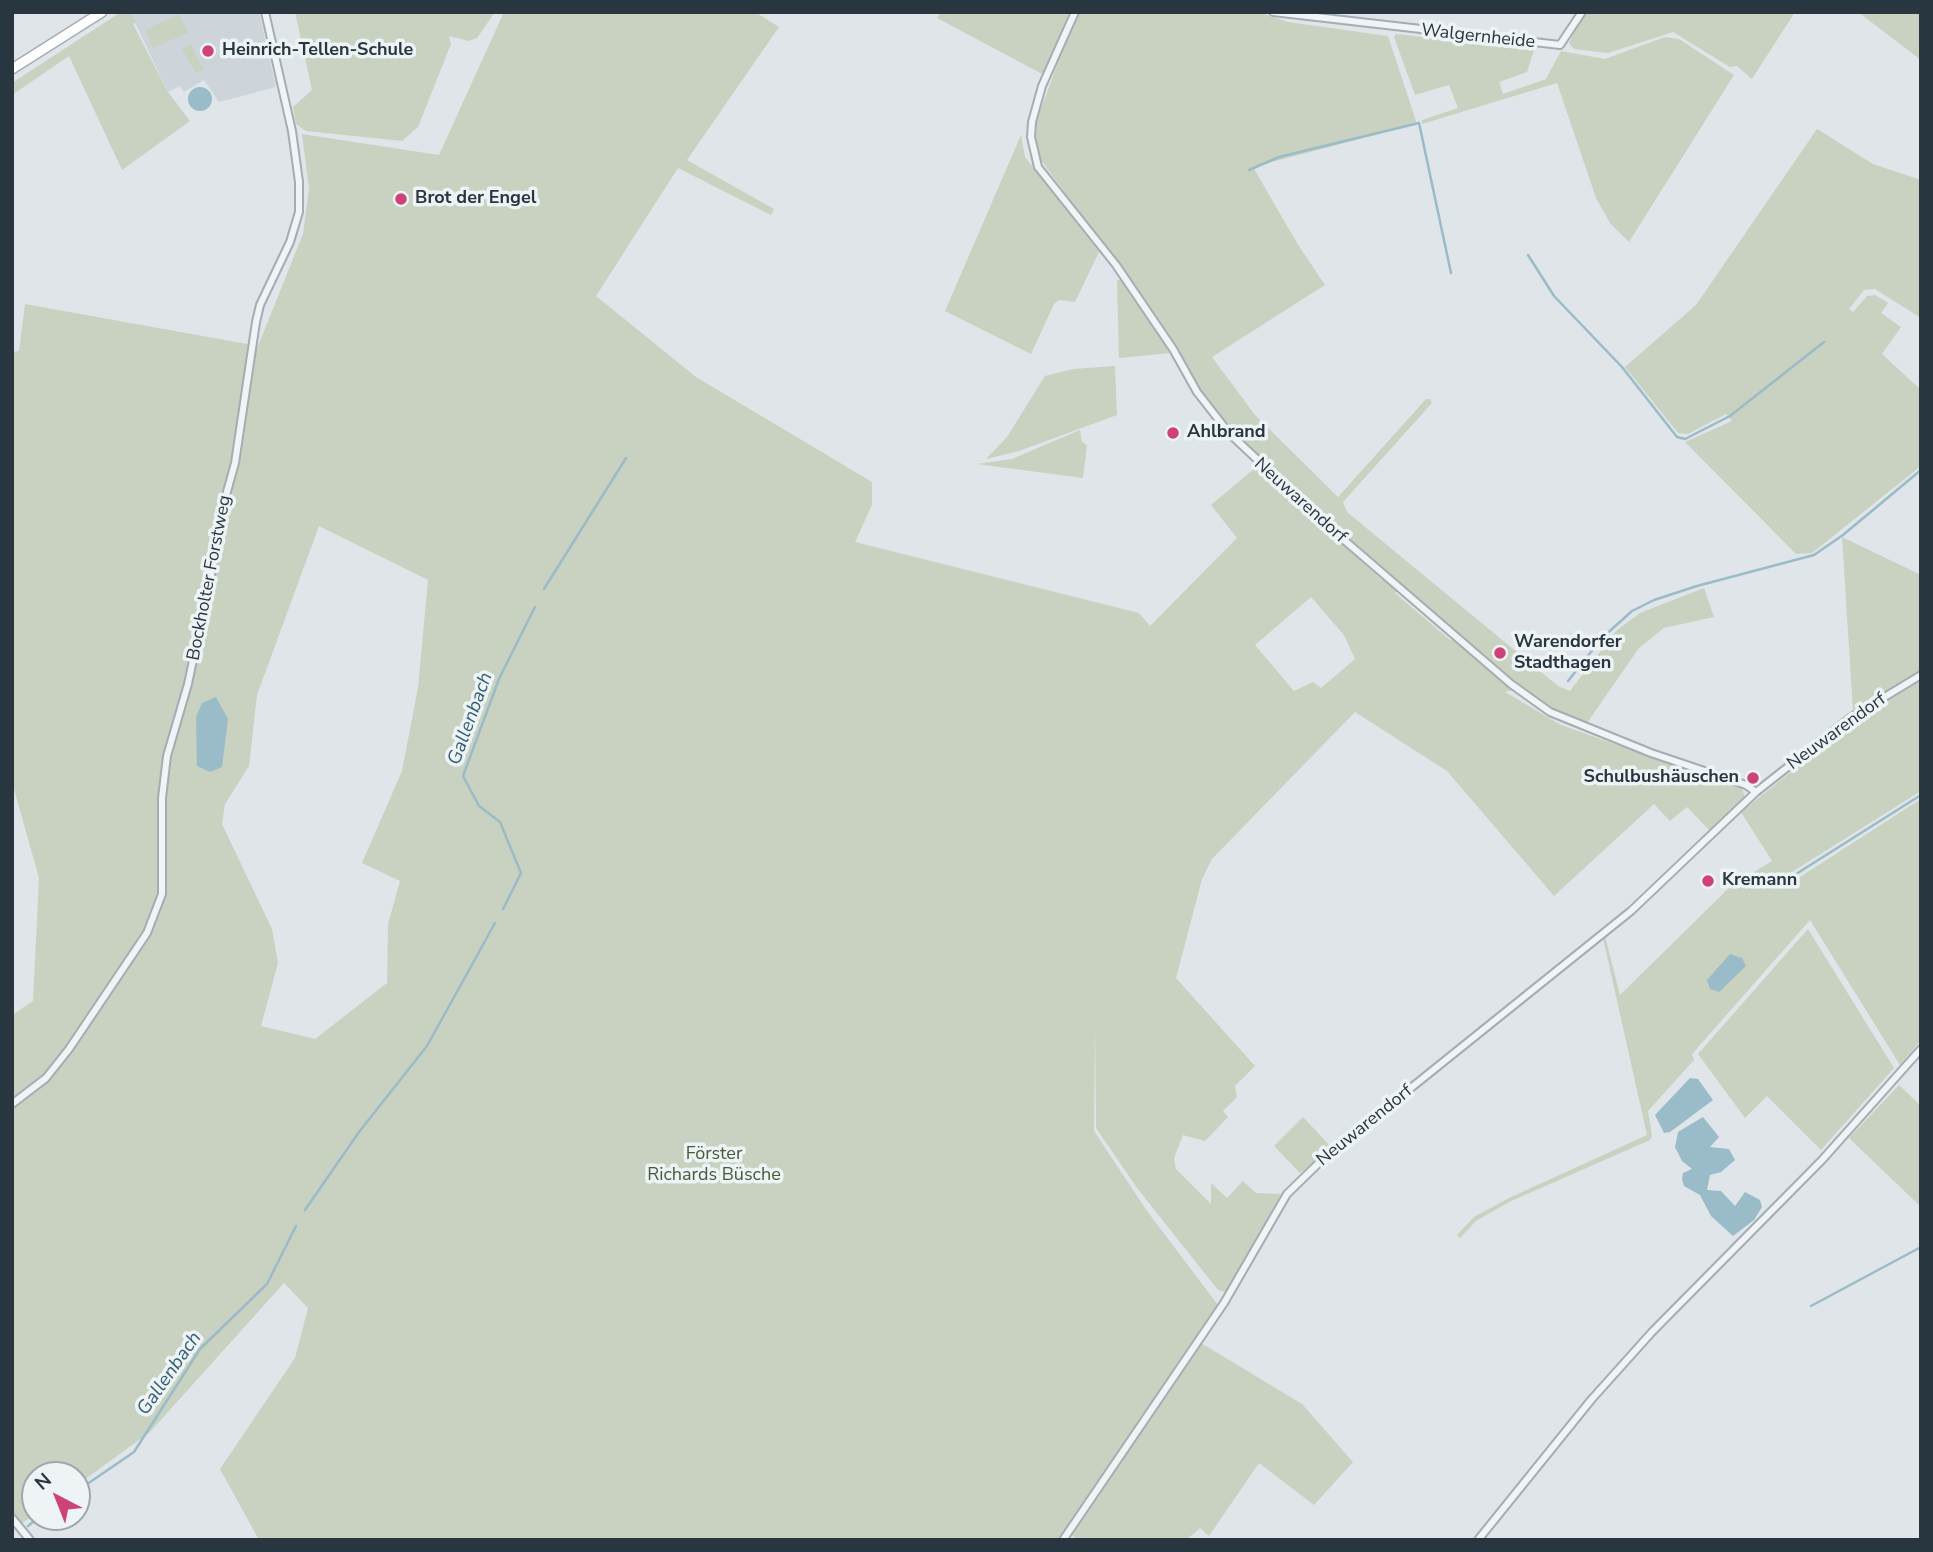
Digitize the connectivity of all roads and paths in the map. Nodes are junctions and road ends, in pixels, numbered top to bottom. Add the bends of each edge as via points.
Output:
1 (102, 12) edge
2 (265, 12) edge
3 (1075, 12) edge
4 (1273, 12) edge
5 (1582, 12) edge
6 (12, 69) edge
7 (1921, 676) edge
8 (1756, 792) junction
9 (1921, 1049) edge
10 (12, 1104) edge
11 (12, 1518) edge
12 (30, 1540) edge
13 (1063, 1540) edge
14 (1478, 1540) edge

1 - 6 street
2 - 10 street, Bockholter Forstweg via 292,131 299,212 260,305 235,463 218,524 188,684 167,756 162,894 147,933 69,1049 46,1078
3 - 8 street, Neuwarendorf via 1042,86 1032,122 1038,167 1116,265 1196,392 1229,433 1329,527 1511,684 1550,712
4 - 5 street, Walgernheide via 1560,45
7 - 8 street, Neuwarendorf via 1850,718
8 - 13 street, Neuwarendorf via 1631,911 1325,1157 1287,1194 1224,1303
9 - 14 street via 1822,1160 1652,1332
11 - 12 street

